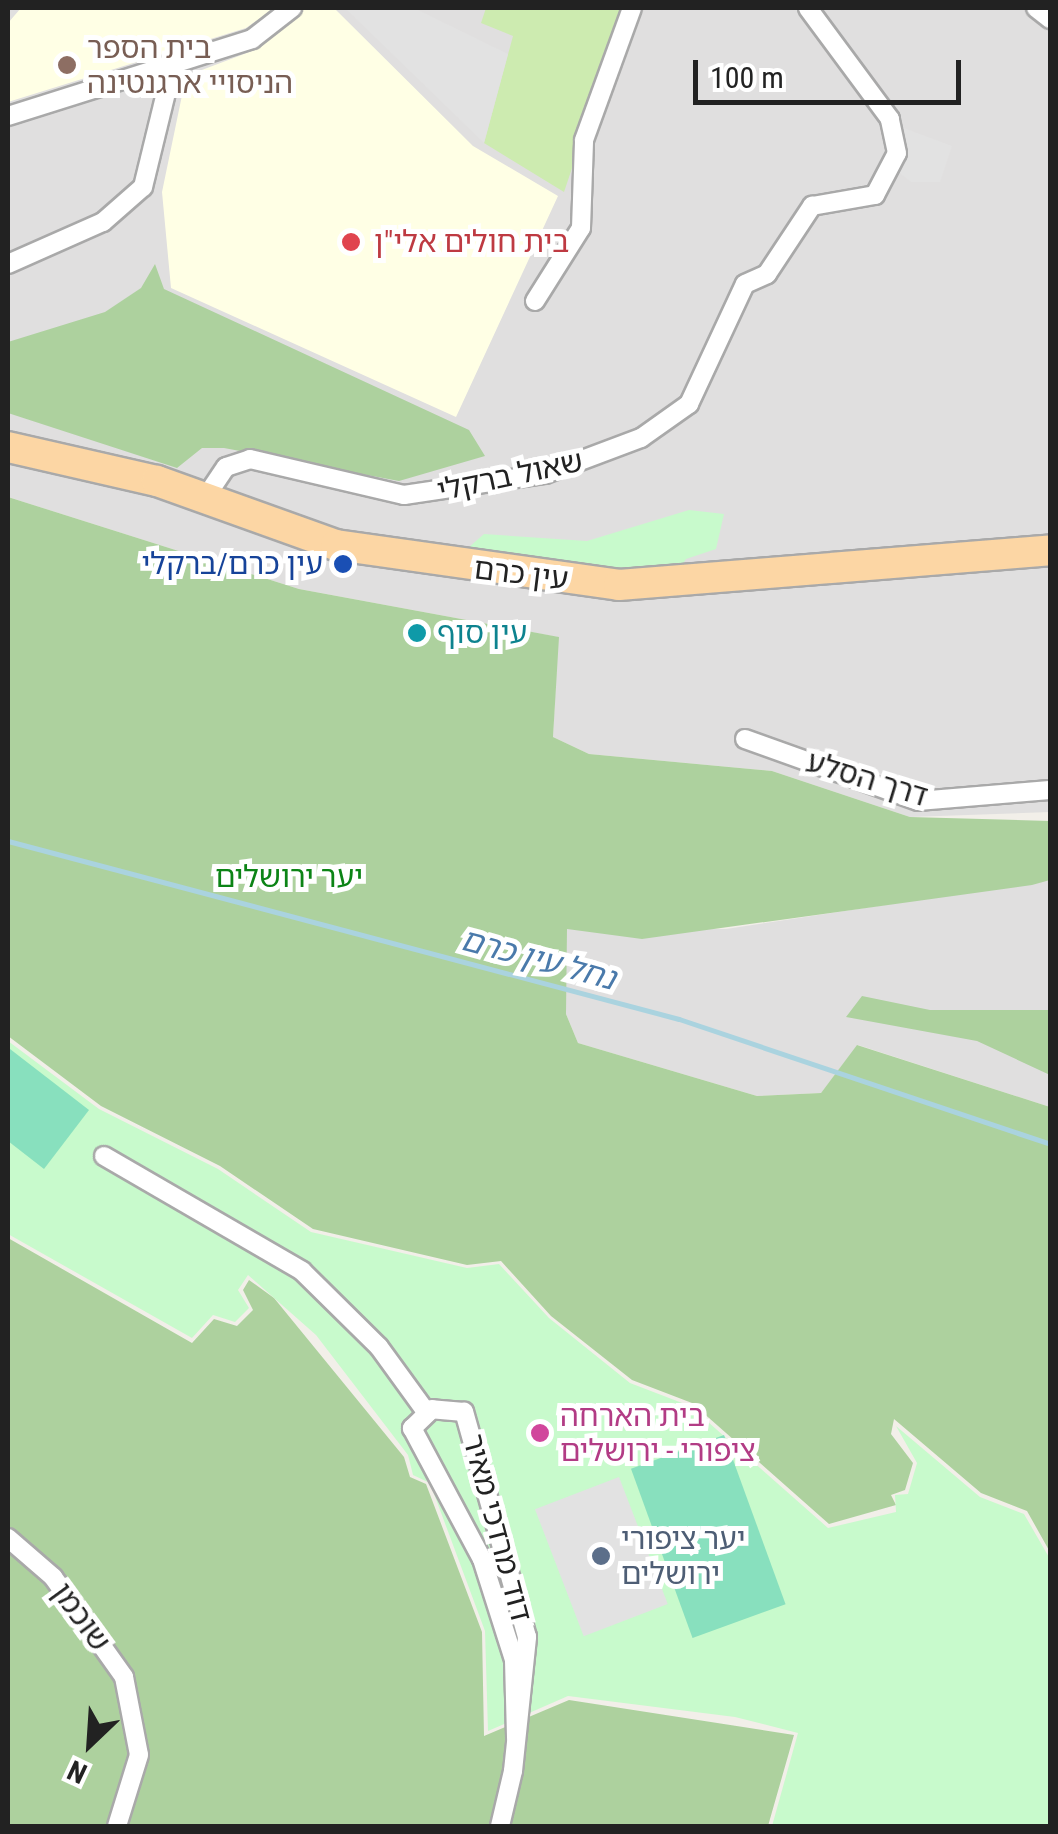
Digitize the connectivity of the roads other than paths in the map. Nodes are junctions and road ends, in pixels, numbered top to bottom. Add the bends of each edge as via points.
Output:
1 (292, 8) edge
2 (632, 8) edge
3 (808, 8) edge
4 (1036, 8) edge
5 (1050, 19) edge
6 (173, 64) junction
7 (8, 116) edge
8 (8, 264) edge
9 (535, 300) dead end
10 (8, 447) edge
11 (205, 498) junction
12 (1050, 550) edge
13 (744, 739) dead end
14 (1050, 790) edge
15 (104, 1156) dead end
16 (427, 1413) junction
17 (8, 1538) edge
18 (516, 1738) junction
19 (118, 1826) edge
20 (500, 1826) edge

1 - 6 street via 252,39
2 - 9 street via 584,140 584,218
3 - 11 street, שאול ברקלי via 890,119 897,153 876,195 812,206 766,274 744,284 689,404 598,457 426,495 250,460 226,467
4 - 5 street
6 - 7 street
6 - 8 street via 143,187 102,222
10 - 11 main road, עין כרם
11 - 12 main road, עין כרם via 336,545 620,586
13 - 14 street, דרך הסלע via 918,801
15 - 16 street via 302,1271 379,1347
16 - 18 street, דוד מרדכי מאיר via 412,1428 482,1559 514,1660
16 - 18 street, דוד מרדכי מאיר via 453,1406 474,1436 527,1638
17 - 19 street, שוכמן via 53,1577 124,1677 139,1755
18 - 20 street, דוד מרדכי מאיר

